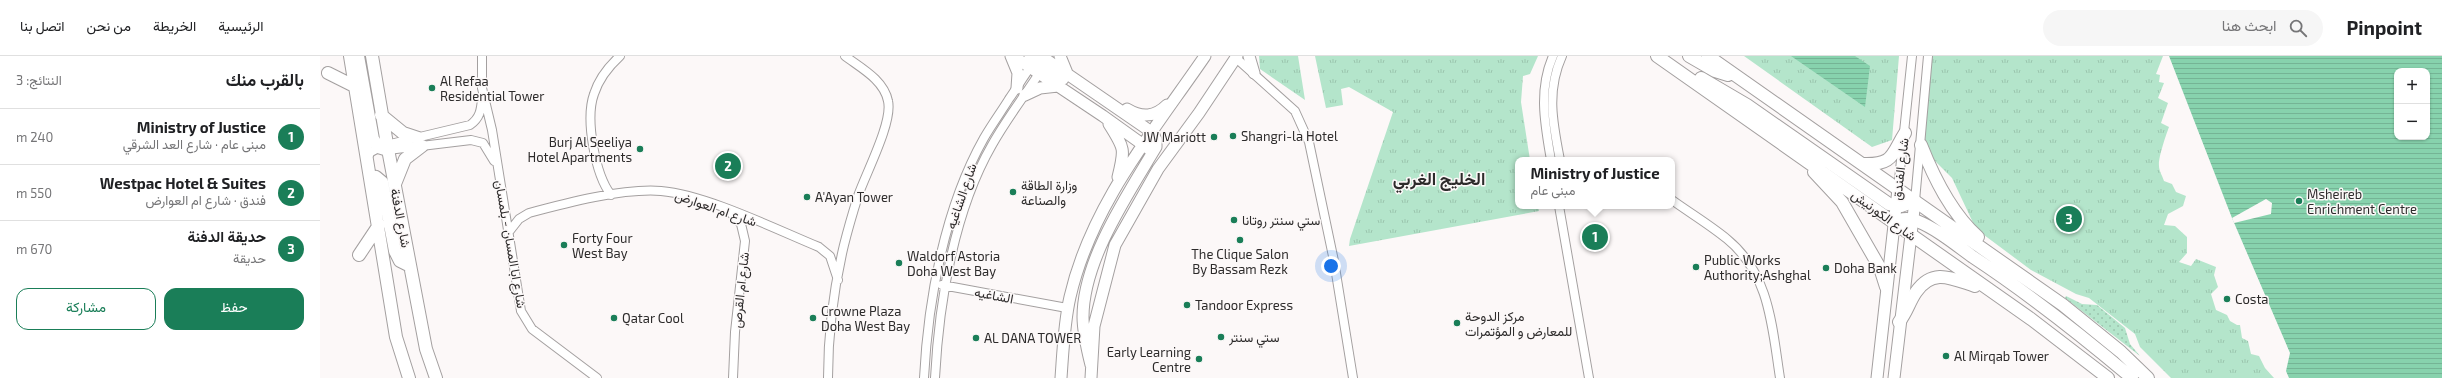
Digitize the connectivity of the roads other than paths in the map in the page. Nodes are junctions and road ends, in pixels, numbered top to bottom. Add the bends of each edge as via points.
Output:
1 (350, 56) edge
2 (358, 56) edge
3 (372, 56) edge
4 (482, 56) edge
5 (620, 56) edge
6 (1012, 56) edge
7 (1060, 56) edge
8 (1205, 56) edge
9 (1249, 56) edge
10 (1554, 56) edge
11 (1562, 56) edge
12 (1657, 56) edge
13 (1689, 56) edge
14 (1708, 56) edge
15 (1912, 56) edge
16 (1928, 56) edge
17 (846, 57) edge
18 (1236, 57) edge
19 (1040, 61) edge
20 (1674, 68) junction
21 (1254, 72) junction
22 (328, 73) dead end
23 (1067, 73) junction
24 (1737, 76) junction
25 (354, 86) junction
26 (1058, 86) junction
27 (482, 88) junction
28 (1021, 92) junction
29 (1094, 92) junction
30 (1176, 97) junction
31 (1115, 107) junction
32 (381, 115) junction
33 (1103, 116) junction
34 (1153, 133) junction
35 (1905, 133) junction
36 (420, 142) junction
37 (1921, 145) junction
38 (384, 147) junction
39 (1148, 149) junction
40 (1551, 157) edge
41 (1560, 157) edge
42 (366, 159) junction
43 (1164, 161) junction
44 (1807, 161) junction
45 (1863, 164) junction
46 (498, 171) junction
47 (371, 181) junction
48 (1117, 182) junction
49 (395, 185) junction
50 (1898, 189) junction
51 (611, 195) junction
52 (1915, 201) junction
53 (1675, 202) edge
54 (1896, 206) junction
55 (726, 209) junction
56 (1560, 209) edge
57 (1912, 220) junction
58 (1894, 223) junction
59 (379, 225) junction
60 (508, 233) junction
61 (1910, 234) junction
62 (1989, 253) junction
63 (359, 255) dead end
64 (410, 266) junction
65 (838, 280) junction
66 (935, 284) junction
67 (946, 286) junction
68 (1886, 287) junction
69 (1988, 289) junction
70 (1068, 308) junction
71 (1899, 322) junction
72 (1091, 365) junction
73 (409, 378) edge
74 (436, 378) edge
75 (597, 378) edge
76 (733, 378) edge
77 (828, 378) edge
78 (924, 378) edge
79 (935, 378) edge
80 (1061, 378) edge
81 (1091, 378) edge
82 (1353, 378) edge
83 (1589, 378) edge
84 (1780, 378) edge
85 (1877, 378) edge
86 (1894, 378) edge
87 (2108, 378) edge
88 (2132, 378) edge
89 (2148, 378) edge

1 - 25 main road, شارع الدفنة
2 - 38 main road via 373,139
3 - 32 main road, شارع الدفنة
4 - 27 street, شارع ابا المسان - بلمسان
5 - 51 street via 601,76 591,112 600,177
6 - 19 street
6 - 28 street
7 - 23 street
8 - 30 street
9 - 21 street
10 - 40 street via 1544,95
11 - 41 street via 1553,79 1551,101
12 - 20 main road, شارع الكورنيش
13 - 24 main road via 1714,70
14 - 24 main road
15 - 35 street, شارع الفندق
16 - 37 street, شارع الفندق
17 - 65 street via 875,79 887,96 888,111 884,130 857,198
18 - 21 street
18 - 43 street via 1200,113
19 - 23 street
19 - 26 street
19 - 28 street, شارع الشاغيه
19 - 29 street via 1083,91
20 - 44 main road, شارع الكورنيش
20 - 54 main road via 1695,74 1747,105 1888,204
21 - 82 street via 1294,111 1309,142 1334,261
22 - 25 main road
23 - 29 street
24 - 45 main road
25 - 42 main road, شارع الدفنة
26 - 28 street
26 - 33 street
27 - 36 street, شارع ابا المسان - بلمسان via 481,112 477,120 470,125
27 - 46 street, شارع ابا المسان - بلمسان
28 - 66 street, شارع الشاغيه via 984,137 967,172
28 - 67 street, شارع الشاغيه via 976,178 961,222
29 - 31 street
30 - 31 street via 1161,111 1150,115
30 - 34 street
31 - 34 street
32 - 36 main road via 403,133
32 - 38 main road, شارع الدفنة
33 - 39 street
33 - 48 street via 1118,136 1123,148 1124,157
34 - 39 street
35 - 45 main road via 1890,160
35 - 50 street, شارع الفندق
36 - 38 street, شارع ابا المسان - بلمسان
36 - 46 street, شارع ابا المسان - بلمسان via 479,142 488,148
36 - 49 main road via 405,159
37 - 52 street, شارع الفندق
37 - 62 main road via 1958,216 1980,239
38 - 42 street
38 - 49 main road, شارع الدفنة
39 - 43 street
39 - 48 street
39 - 72 street via 1110,224 1094,267 1083,316 1085,342
42 - 47 main road, شارع الدفنة
43 - 72 street via 1142,195 1116,245 1094,326
44 - 58 main road, شارع الكورنيش
44 - 68 main road via 1818,177 1842,202 1880,268
45 - 50 main road
46 - 60 street, شارع ابا المسان - بلمسان
47 - 59 main road, شارع الدفنة
47 - 64 main road via 376,177 382,182 397,256
48 - 70 street via 1089,237
49 - 64 main road, شارع الدفنة
50 - 52 main road
50 - 54 street, شارع الفندق
51 - 55 street, شارع ام العوارض via 661,191
51 - 60 street, شارع ام العوارض via 529,213 519,219
52 - 54 main road
52 - 57 street, شارع الفندق
52 - 62 main road
53 - 84 street via 1728,240 1754,270 1767,298
54 - 58 street, شارع الفندق
55 - 65 street, شارع ام العوارض via 819,246 830,256
55 - 76 street, شارع ام القرص via 741,224 745,241 735,332
56 - 83 street
57 - 58 main road
57 - 61 street, شارع الفندق
57 - 88 main road via 1929,227 2005,278 2067,324
58 - 61 main road, شارع الكورنيش
58 - 68 street, شارع الفندق
59 - 63 main road
59 - 73 main road, شارع الدفنة via 396,337
60 - 75 street, شارع ابا المسان - بلمسان via 516,291 526,322
61 - 69 main road, شارع الكورنيش
61 - 71 street, شارع الفندق
62 - 89 main road via 2089,325
64 - 74 main road, شارع الدفنة via 426,349
65 - 77 street
66 - 67 street, الشاغيه
66 - 78 street, شارع الشاغيه via 926,334
67 - 70 street, الشاغيه
67 - 79 street, شارع الشاغيه via 937,337
68 - 85 street, شارع الفندق
69 - 71 main road via 1951,277 1931,279 1916,292 1907,312
69 - 87 main road, شارع الكورنيش
70 - 80 street
71 - 86 street, شارع الفندق
72 - 81 street

